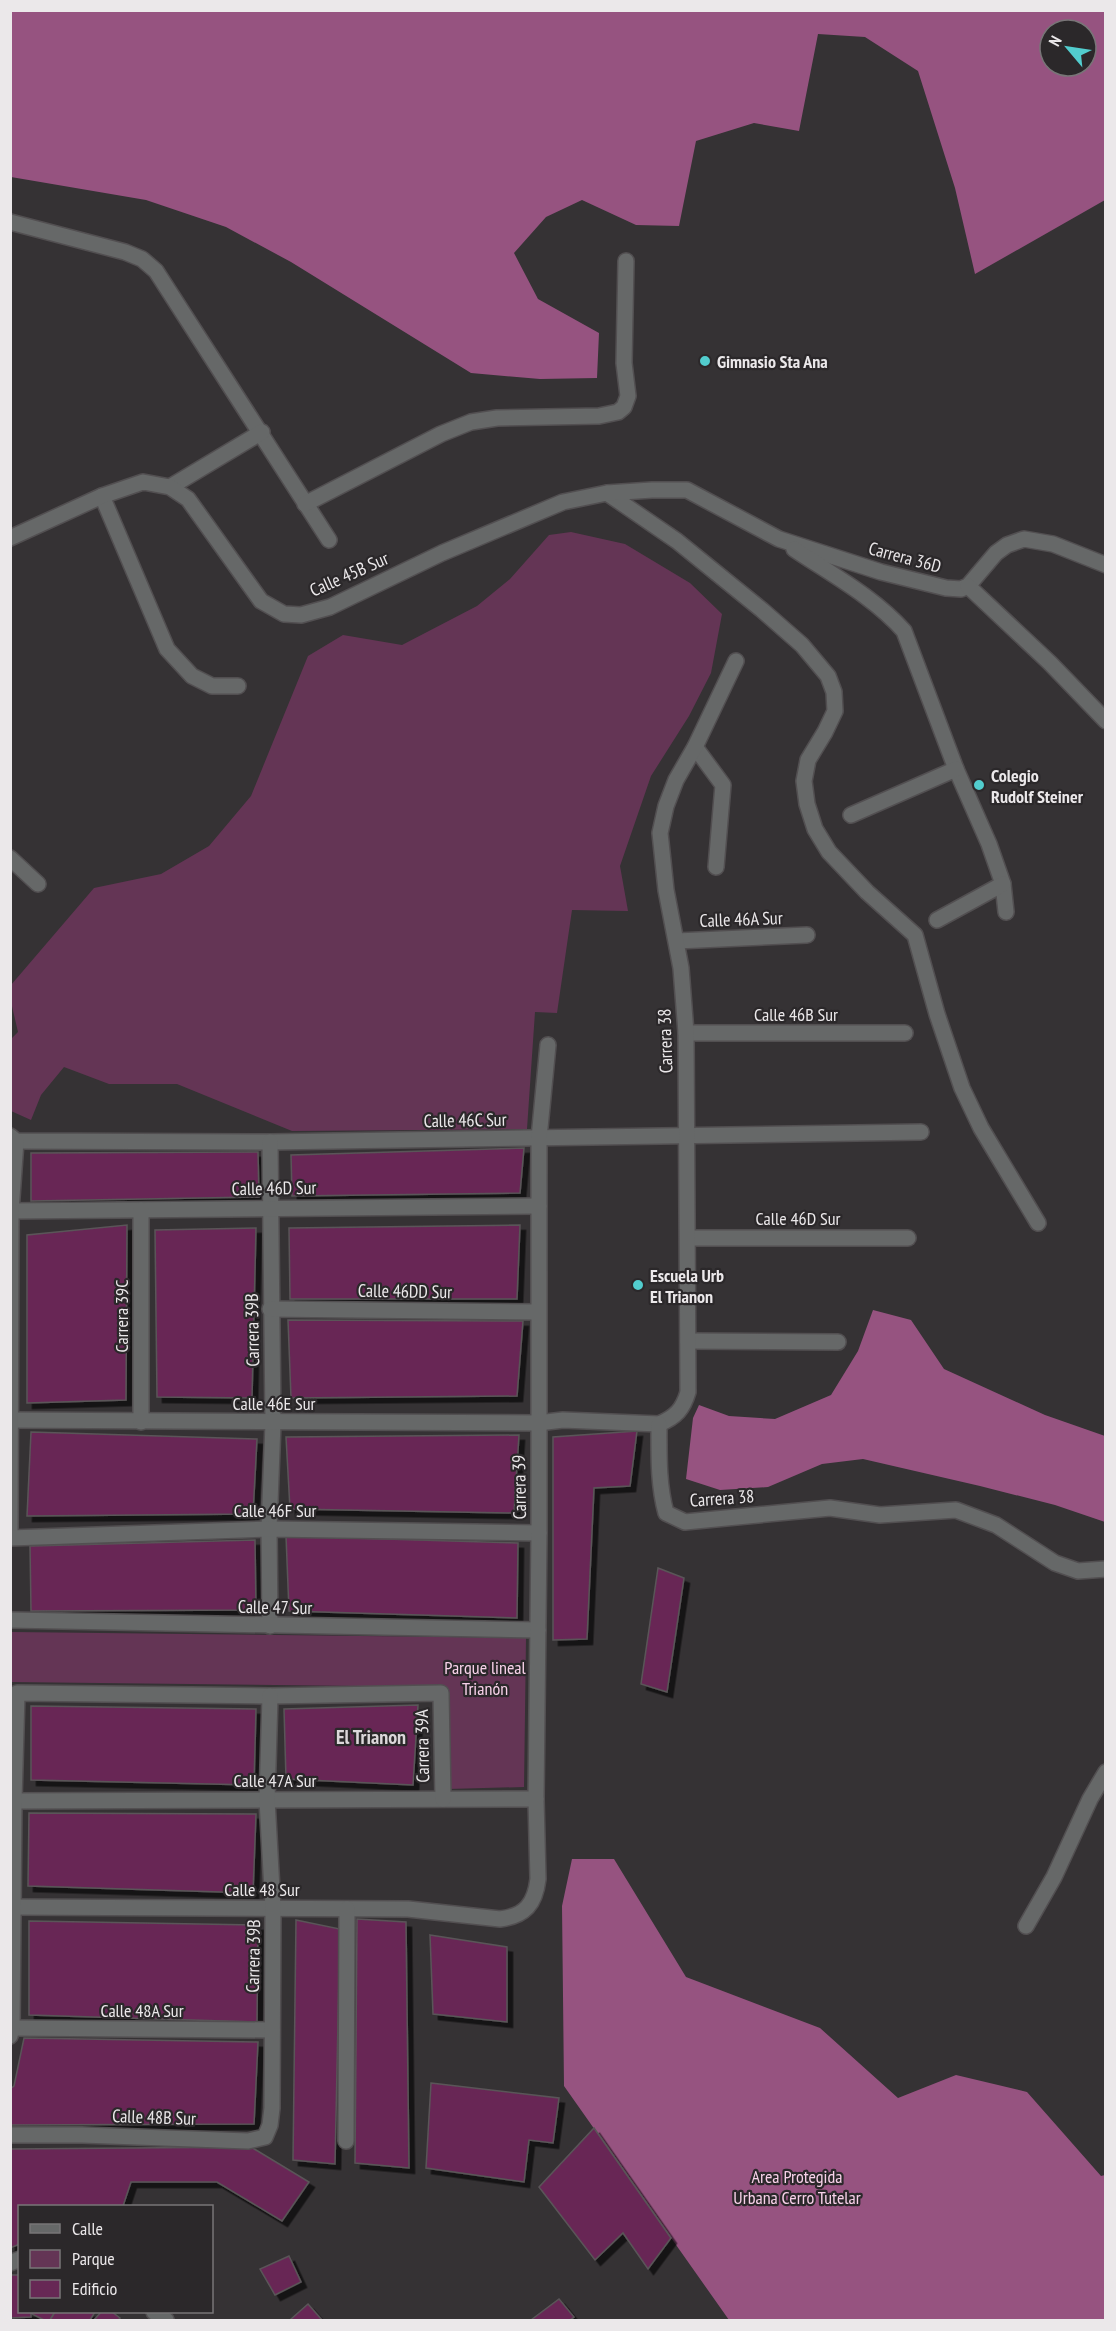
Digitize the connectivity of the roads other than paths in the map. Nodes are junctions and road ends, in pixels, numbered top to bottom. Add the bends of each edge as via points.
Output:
1 (10, 222) edge
2 (626, 261) dead end
3 (262, 432) junction
4 (170, 487) junction
5 (687, 490) joint
6 (607, 493) junction
7 (102, 496) junction
8 (305, 504) junction
9 (10, 538) edge
10 (779, 539) junction
11 (329, 540) dead end
12 (1106, 565) edge
13 (968, 586) junction
14 (736, 661) dead end
15 (238, 686) dead end
16 (1106, 722) edge
17 (695, 747) junction
18 (956, 769) junction
19 (850, 815) dead end
20 (10, 858) edge
21 (716, 867) dead end
22 (38, 884) dead end
23 (1003, 884) junction
24 (1006, 912) dead end
25 (937, 920) dead end
26 (807, 935) dead end
27 (677, 940) junction
28 (905, 1033) dead end
29 (686, 1034) junction
30 (548, 1045) dead end
31 (921, 1132) dead end
32 (687, 1136) junction
33 (539, 1138) junction
34 (13, 1139) edge
35 (270, 1142) junction
36 (538, 1206) junction
37 (270, 1208) junction
38 (141, 1210) junction
39 (11, 1211) edge
40 (1038, 1223) dead end
41 (688, 1238) junction
42 (908, 1238) dead end
43 (270, 1309) junction
44 (538, 1312) junction
45 (688, 1341) junction
46 (838, 1342) dead end
47 (11, 1420) edge
48 (141, 1422) junction
49 (273, 1423) junction
50 (538, 1423) junction
51 (659, 1424) junction
52 (269, 1529) junction
53 (539, 1533) junction
54 (10, 1537) edge
55 (1106, 1569) edge
56 (10, 1620) edge
57 (270, 1626) junction
58 (538, 1630) junction
59 (270, 1696) junction
60 (1106, 1772) edge
61 (443, 1799) junction
62 (536, 1799) junction
63 (267, 1800) junction
64 (14, 1801) junction
65 (12, 1907) edge
66 (273, 1908) junction
67 (347, 1909) junction
68 (512, 1917) joint
69 (1026, 1926) dead end
70 (272, 2030) junction
71 (11, 2032) edge
72 (272, 2108) joint
73 (10, 2135) edge
74 (346, 2141) dead end

1 - 3 street via 142,259 156,271
2 - 8 street via 624,363 628,396 618,412 471,422
3 - 4 street
3 - 8 street
4 - 6 street, Calle 45B Sur via 188,499 261,601 284,614 301,615 330,607 442,553 563,502
4 - 7 street via 143,482
5 - 6 street, Calle 45B Sur
5 - 10 street, Carrera 36D
6 - 40 street via 677,541 762,610 802,645 828,676 835,711 808,760 804,781 815,829 829,852 915,935 962,1088 981,1128
7 - 9 street
7 - 15 street via 167,649 192,676 212,686
8 - 11 street
10 - 13 street, Carrera 36D via 881,572 946,588
10 - 18 street via 865,597 904,631
12 - 13 street via 1053,544 1024,539 996,553
13 - 16 street
14 - 17 street, Carrera 38
17 - 21 street via 723,785
17 - 27 street, Carrera 38 via 676,780 660,833 666,890
18 - 19 street
18 - 23 street
20 - 22 street
23 - 24 street
23 - 25 street
26 - 27 street, Calle 46A Sur
27 - 29 street, Carrera 38
28 - 29 street, Calle 46B Sur
29 - 32 street, Carrera 38
30 - 33 street, Carrera 39
31 - 32 street, Calle 46C Sur
32 - 33 street, Calle 46C Sur
32 - 41 street, Carrera 38
33 - 35 street, Calle 46C Sur
33 - 36 street, Carrera 39
34 - 35 street, Calle 46C Sur
34 - 39 street
35 - 37 street, Carrera 39B
36 - 37 street, Calle 46D Sur
36 - 44 street, Carrera 39
37 - 38 street, Calle 46D Sur
37 - 43 street, Carrera 39B
38 - 39 street, Calle 46D Sur
38 - 48 street, Carrera 39C
39 - 47 street
41 - 42 street, Calle 46D Sur
41 - 45 street, Carrera 38
43 - 44 street, Calle 46DD Sur
43 - 49 street, Carrera 39B
44 - 50 street, Carrera 39
45 - 46 street
45 - 51 street, Carrera 38 via 685,1402 680,1412
47 - 48 street, Calle 46E Sur
47 - 54 street
48 - 49 street, Calle 46E Sur
49 - 50 street, Calle 46E Sur
49 - 52 street, Carrera 39B
50 - 51 street via 563,1420
50 - 53 street, Carrera 39
51 - 55 street, Carrera 38 via 659,1474 666,1513 671,1516 693,1523 830,1508 880,1515 956,1510 996,1525 1056,1563 1078,1571
52 - 53 street, Calle 46F Sur
52 - 54 street, Calle 46F Sur
52 - 57 street, Carrera 39B
53 - 58 street, Carrera 39
56 - 57 street, Calle 47 Sur
57 - 58 street, Calle 47 Sur
58 - 62 street, Carrera 39
59 - 61 street, Carrera 39A via 441,1693
59 - 63 street, Carrera 39B
59 - 64 street via 17,1693
60 - 69 street
61 - 62 street, Calle 47A Sur
61 - 63 street, Calle 47A Sur
62 - 68 street, Carrera 39 via 536,1892 530,1907
63 - 64 street, Calle 47A Sur
63 - 66 street, Carrera 39B
64 - 65 street
65 - 66 street, Calle 48 Sur
65 - 71 street
66 - 67 street, Calle 48 Sur
66 - 70 street, Carrera 39B
67 - 68 street, Calle 48 Sur
67 - 74 street
70 - 71 street, Calle 48A Sur
70 - 72 street, Carrera 39B
72 - 73 street, Calle 48B Sur via 266,2137 257,2140

